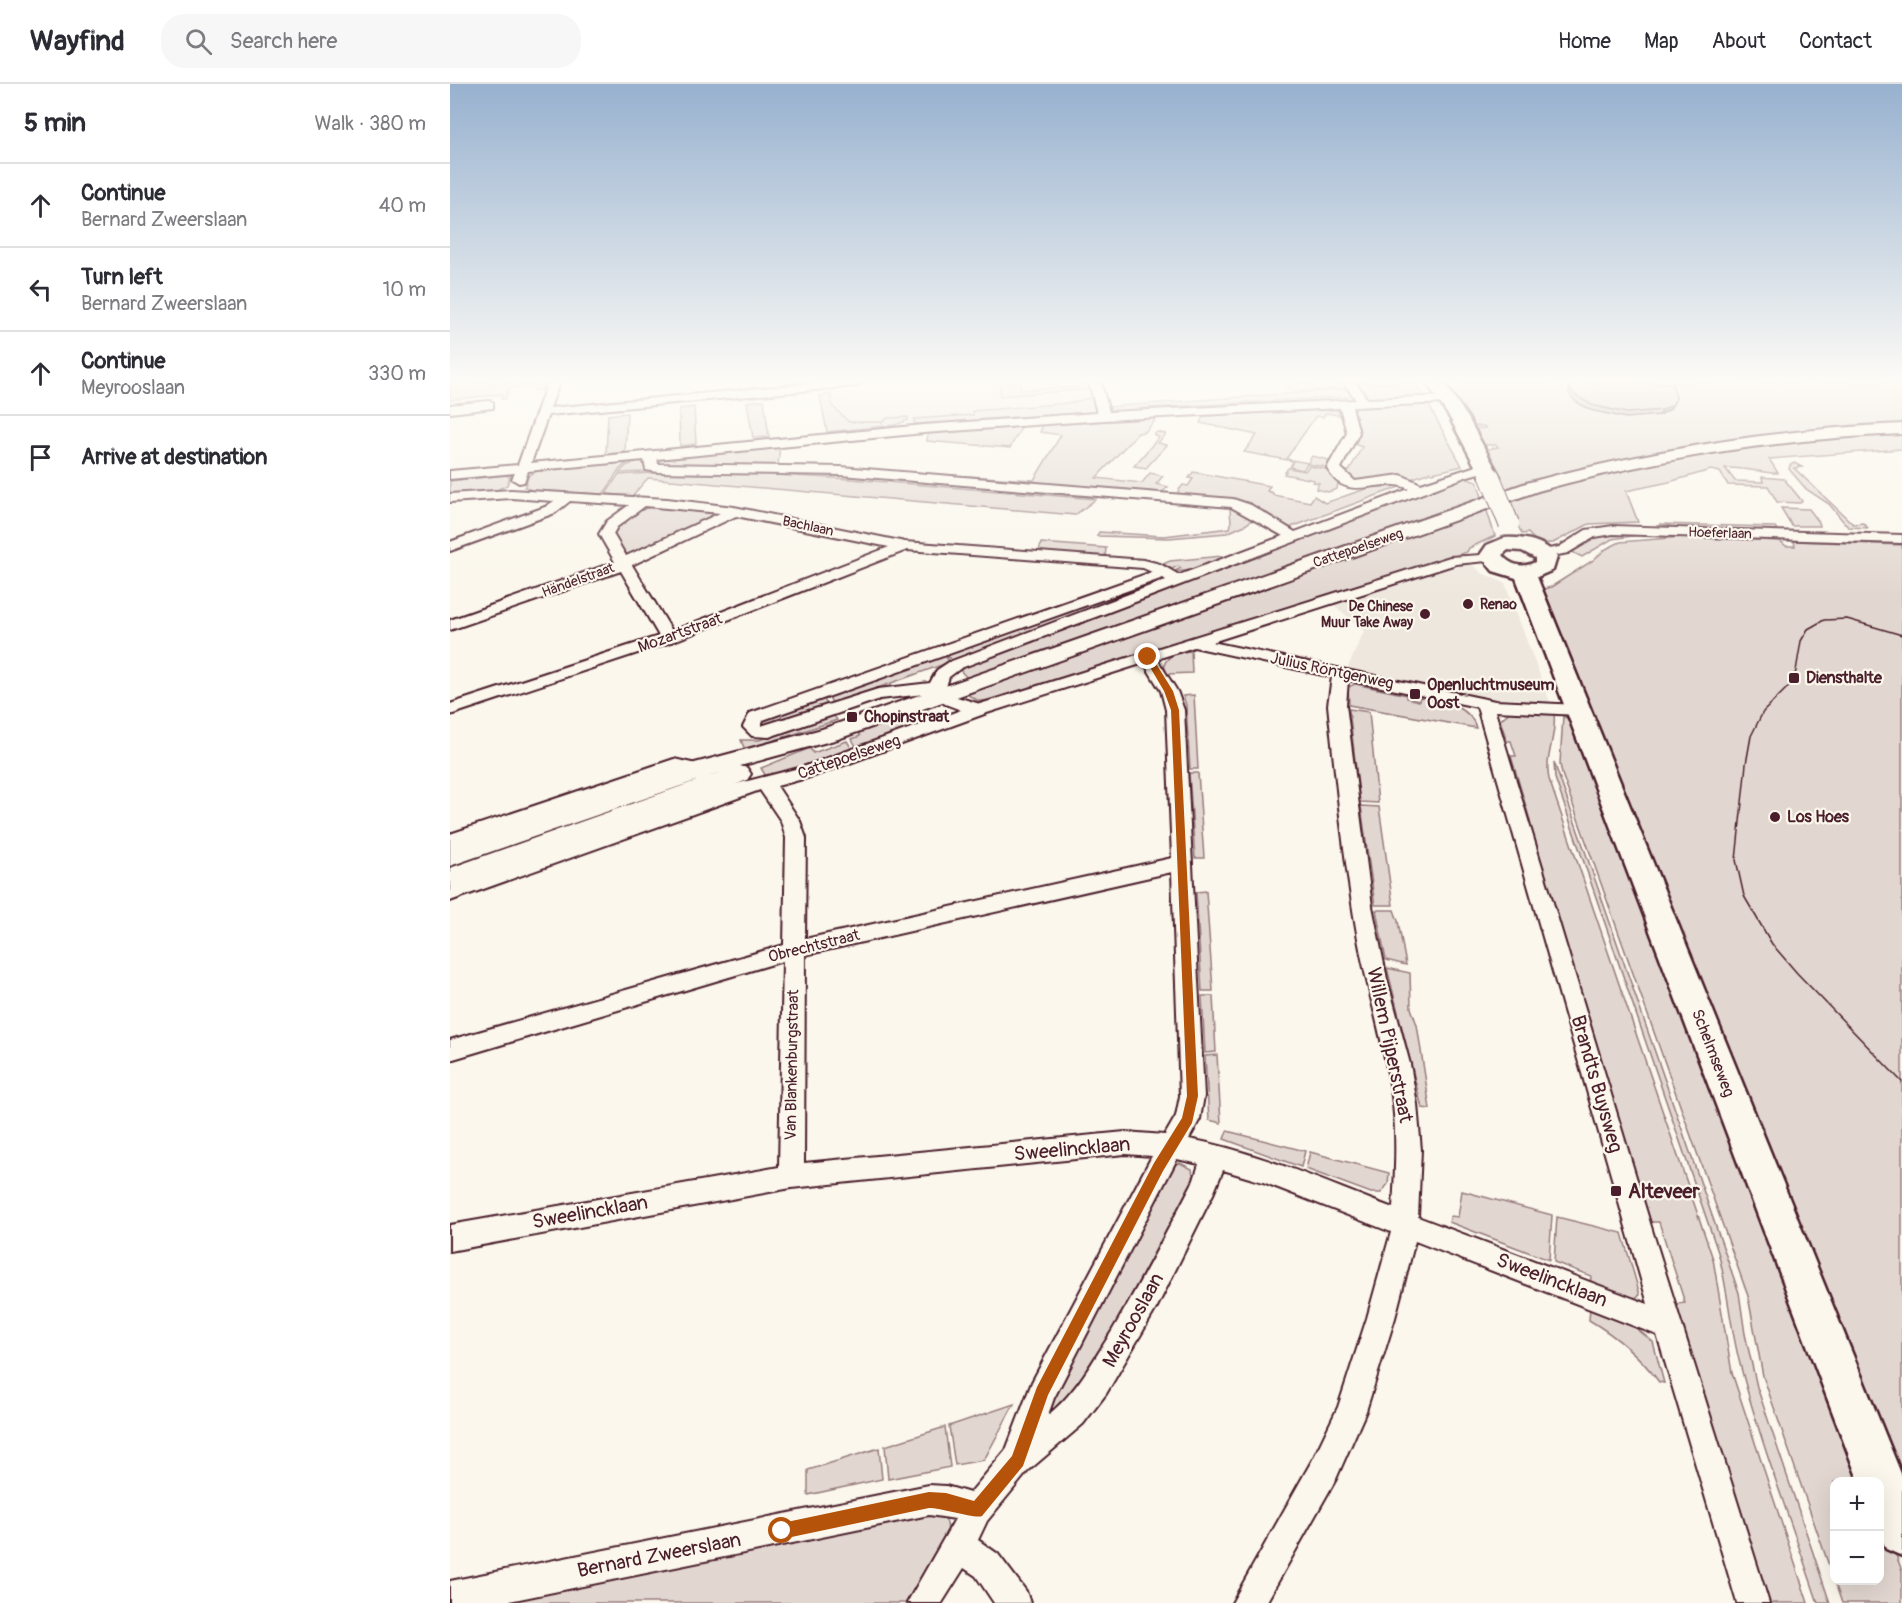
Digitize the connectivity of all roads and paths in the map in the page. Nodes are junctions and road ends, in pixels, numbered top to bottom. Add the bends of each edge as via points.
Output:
1 (527, 454) edge
2 (670, 454) edge
3 (1342, 454) edge
4 (1477, 454) edge
5 (1667, 454) edge
6 (650, 456) junction
7 (522, 468) junction
8 (1487, 472) junction
9 (450, 476) edge
10 (1420, 489) junction
11 (511, 494) junction
12 (450, 498) edge
13 (566, 498) junction
14 (641, 502) junction
15 (734, 511) junction
16 (1292, 536) junction
17 (1902, 539) edge
18 (906, 546) junction
19 (450, 547) edge
20 (1523, 548) junction
21 (1492, 557) junction
22 (622, 563) junction
23 (1172, 576) junction
24 (450, 625) edge
25 (668, 638) junction
26 (1193, 642) junction
27 (1148, 657) junction
28 (1341, 672) junction
29 (940, 690) junction
30 (1484, 703) junction
31 (981, 709) junction
32 (450, 710) edge
33 (1578, 710) junction
34 (703, 778) junction
35 (766, 783) junction
36 (450, 841) edge
37 (450, 857) edge
38 (1182, 863) junction
39 (450, 878) edge
40 (450, 893) edge
41 (793, 950) junction
42 (450, 1050) edge
43 (1173, 1146) junction
44 (1215, 1155) junction
45 (791, 1176) junction
46 (1405, 1224) junction
47 (450, 1238) edge
48 (1668, 1325) junction
49 (1017, 1460) junction
50 (976, 1510) junction
51 (1902, 1533) edge
52 (959, 1546) junction
53 (450, 1597) edge
54 (923, 1603) edge
55 (1014, 1603) edge
56 (1248, 1603) edge
57 (1753, 1603) edge

1 - 7 street
2 - 6 street
3 - 10 street via 1335,468 1352,485 1401,479
4 - 8 main road, Schelmseweg
5 - 29 street, Cattepoelseweg via 1561,479
6 - 7 street
6 - 16 street via 651,466 658,468 841,471 1233,503
7 - 9 street
7 - 11 street
8 - 10 street, Cattepoelseweg
8 - 20 main road, Schelmseweg, bridge
10 - 16 street, Cattepoelseweg
11 - 12 street, Bachlaan
11 - 13 street, Bachlaan
13 - 14 street, Bachlaan
13 - 19 street via 541,514
14 - 15 street, Bachlaan
14 - 22 street via 612,524 606,534
15 - 18 street, Bachlaan
15 - 22 street, Händelstraat
16 - 23 street, Cattepoelseweg
17 - 20 street, Hoeferlaan via 1613,530 1591,533 1563,550
18 - 23 street, Bachlaan via 1144,564
18 - 25 street, Mozartstraat
20 - 21 main road via 1496,547
20 - 21 main road via 1504,568
20 - 33 main road, Schelmseweg
21 - 26 street, Cattepoelseweg via 1455,560
22 - 24 street, Händelstraat
22 - 25 street
23 - 29 street, Cattepoelseweg via 955,665 938,679
23 - 29 street, Cattepoelseweg via 756,717 752,727 758,732 768,731 878,694
25 - 32 street, Mozartstraat
26 - 27 street, Cattepoelseweg
26 - 28 street, Julius Röntgenweg
27 - 31 street, Cattepoelseweg
27 - 38 street, Meyrooslaan via 1174,702
28 - 30 street, Julius Röntgenweg
28 - 46 street, Willem Pijperstraat via 1337,705 1362,906 1406,1104 1409,1175
29 - 31 street via 957,704
29 - 34 street, Cattepoelseweg
30 - 33 street, Julius Röntgenweg
30 - 48 street, Brandts Buysweg
31 - 35 street, Cattepoelseweg via 808,772
33 - 51 main road, Schelmseweg
34 - 36 street, Cattepoelseweg via 674,765
34 - 37 street, Cattepoelseweg
34 - 39 street, Cattepoelseweg
35 - 40 street, Cattepoelseweg
35 - 41 street, Van Blankenburgstraat via 792,821 796,838
38 - 41 street, Obrechtstraat
38 - 43 street, Meyrooslaan via 1192,1096 1188,1119
41 - 42 street, Obrechtstraat
41 - 45 street, Van Blankenburgstraat
43 - 44 street, Sweelincklaan
43 - 45 street, Sweelincklaan via 1125,1143
43 - 49 street, Meyrooslaan via 1042,1392
44 - 46 street, Sweelincklaan
44 - 49 street, Meyrooslaan via 1205,1184 1106,1368 1073,1414
45 - 47 street, Sweelincklaan
46 - 48 street, Sweelincklaan
46 - 56 street, Willem Pijperstraat via 1401,1249 1351,1411 1325,1468
48 - 57 street, Brandts Buysweg
49 - 50 street, Meyrooslaan
50 - 52 street
50 - 53 street, Bernard Zweerslaan via 929,1500
52 - 54 street
52 - 55 street via 987,1565

